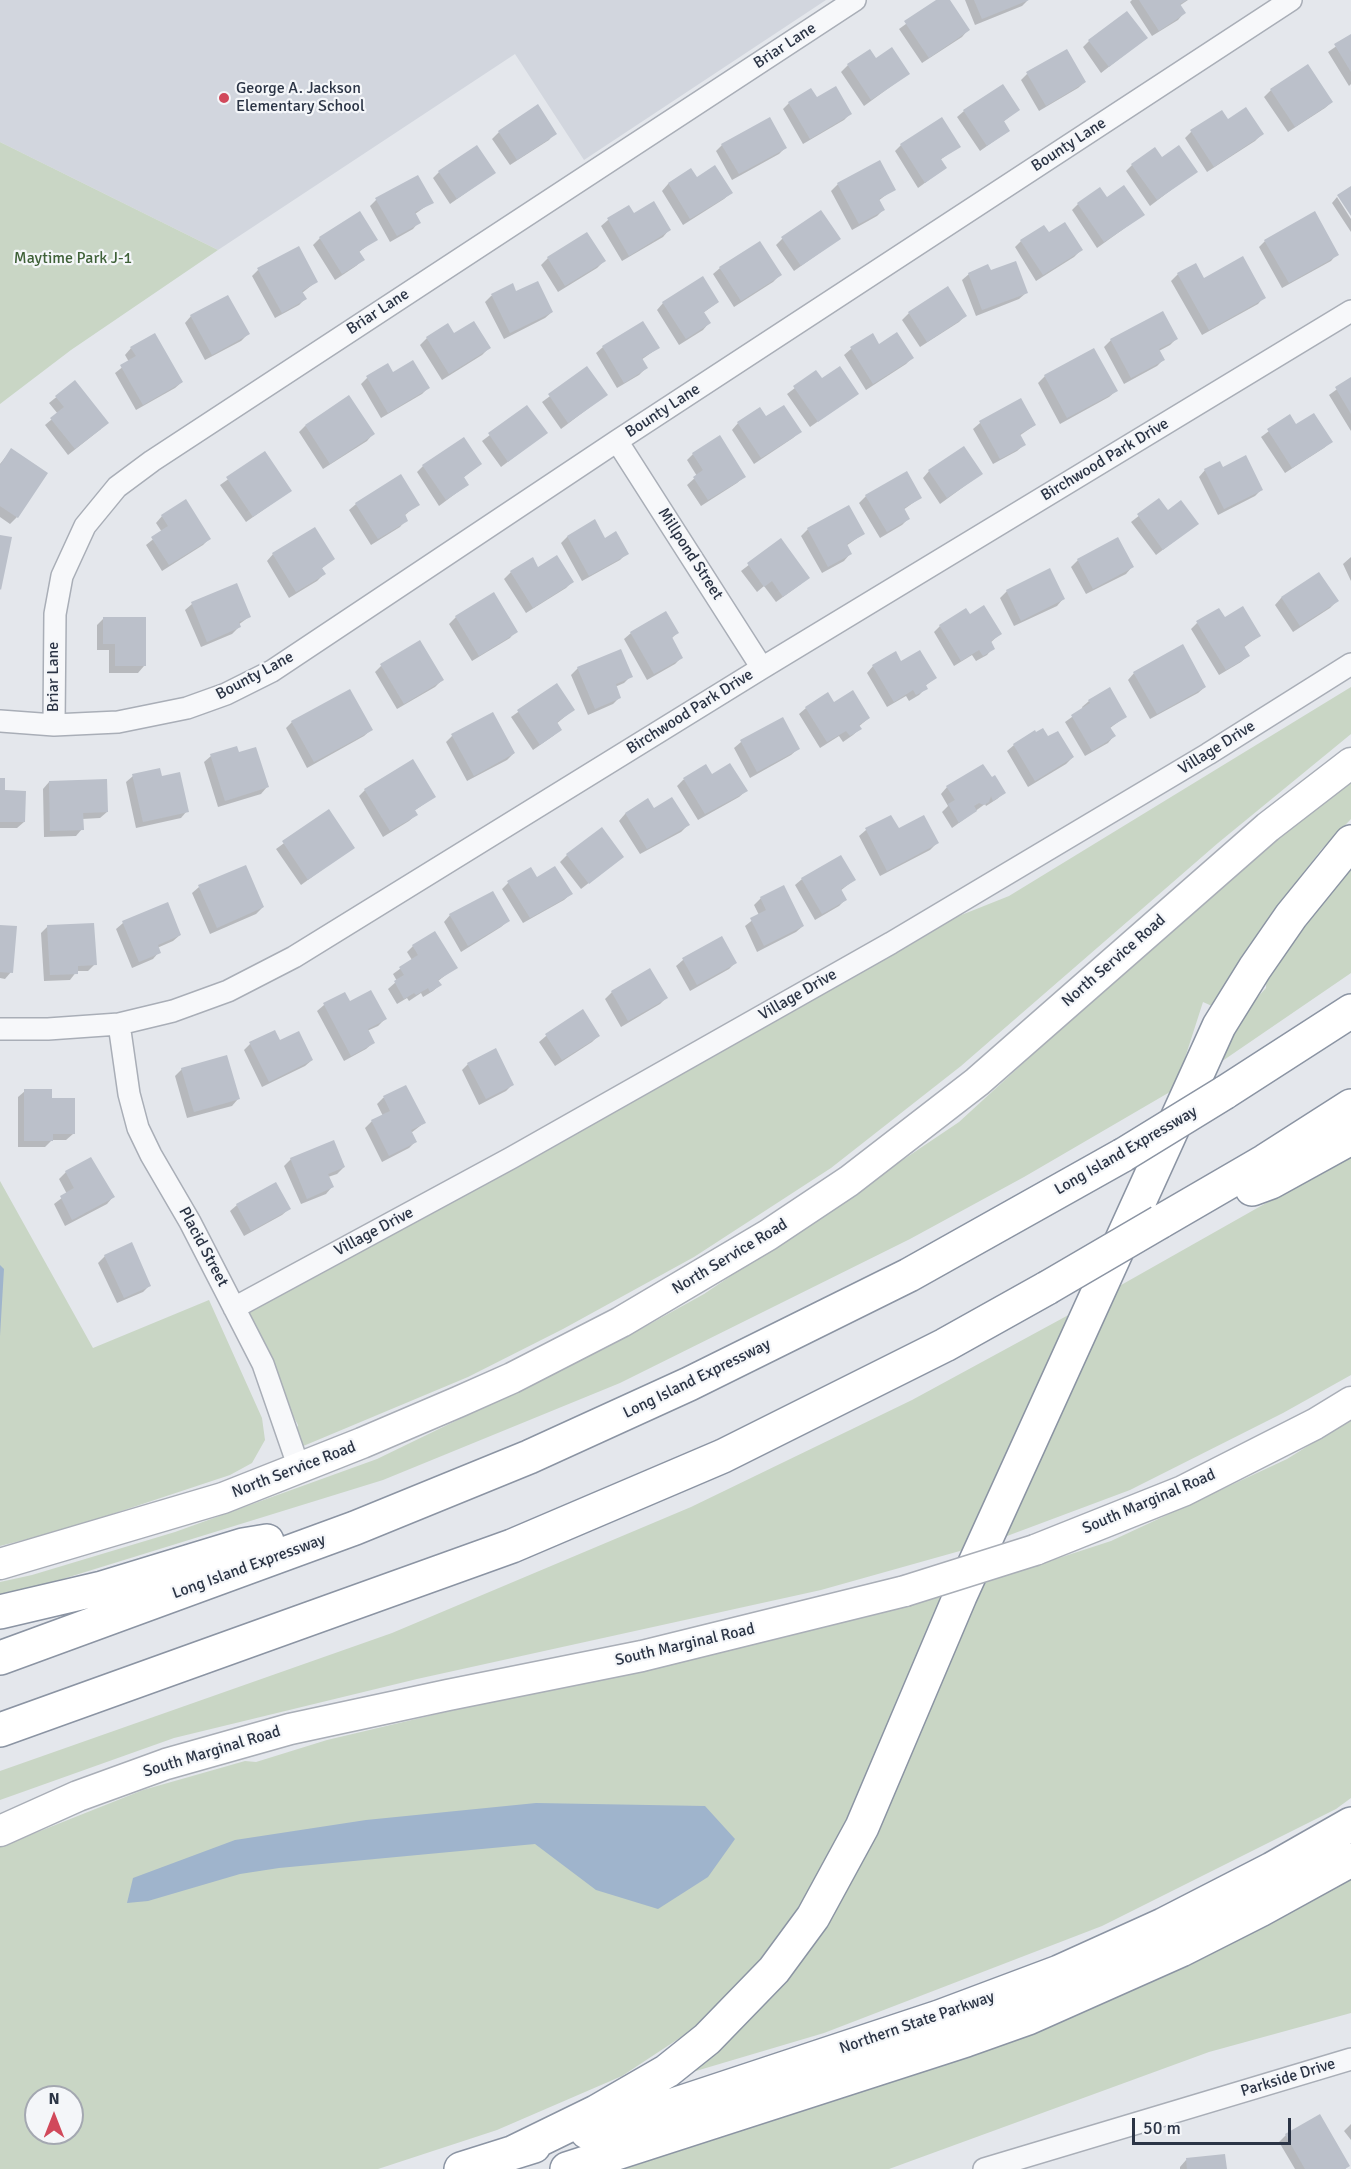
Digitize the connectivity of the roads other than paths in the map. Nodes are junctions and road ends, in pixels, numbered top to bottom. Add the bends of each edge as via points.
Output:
1 (855, 0) edge
2 (1291, 0) edge
3 (1351, 311) edge
4 (617, 441) junction
5 (1351, 664) edge
6 (762, 668) junction
7 (0, 721) edge
8 (54, 725) junction
9 (1351, 763) edge
10 (1351, 842) edge
11 (1351, 1011) edge
12 (119, 1024) junction
13 (0, 1029) edge
14 (1351, 1106) edge
15 (1351, 1138) edge
16 (1268, 1171) junction
17 (234, 1308) junction
18 (1351, 1402) edge
19 (299, 1468) junction
20 (355, 1528) junction
21 (0, 1564) edge
22 (0, 1612) edge
23 (0, 1658) edge
24 (0, 1730) edge
25 (1351, 1824) edge
26 (0, 1831) edge
27 (1351, 1860) edge
28 (1351, 2059) edge
29 (514, 2152) junction
30 (461, 2169) edge
31 (567, 2169) edge
32 (984, 2169) edge

1 - 8 street, Briar Lane via 162,454 117,488 85,526 62,576 55,614
2 - 4 street, Bounty Lane
3 - 6 street, Birchwood Park Drive
4 - 6 street, Millpond Street
4 - 8 street, Bounty Lane via 272,671 188,708 118,722
5 - 17 street, Village Drive via 891,943 511,1158
6 - 12 street, Birchwood Park Drive via 294,957 228,991 173,1011
7 - 8 street, Bounty Lane
9 - 19 main road, North Service Road via 1268,827 977,1082 840,1187 768,1235 621,1322 512,1378
10 - 29 highway via 1291,916 1219,1026 960,1596 862,1827 813,1917 774,1970 707,2039 667,2071 596,2112
11 - 20 highway, Long Island Expressway, bridge via 1123,1155 909,1275 689,1384 529,1457
12 - 13 street, Birchwood Park Drive
12 - 17 street, Placid Street via 138,1128
14 - 16 highway
15 - 16 highway
16 - 24 highway, bridge via 1160,1222 945,1345 723,1456 512,1546
17 - 19 street, Placid Street via 263,1364
18 - 26 main road, South Marginal Road, bridge via 1183,1491 1035,1550 905,1591 642,1656 290,1729 166,1764 78,1796
19 - 21 main road, North Service Road via 223,1498
20 - 22 highway via 243,1545 102,1588
20 - 23 highway, Long Island Expressway
25 - 29 highway, Northern State Parkway via 1163,1925 1059,1972 939,2017 634,2118
27 - 31 highway, Northern State Parkway via 1181,1950 1028,2018
28 - 32 street, Parkside Drive
29 - 30 highway, Northern State Parkway

